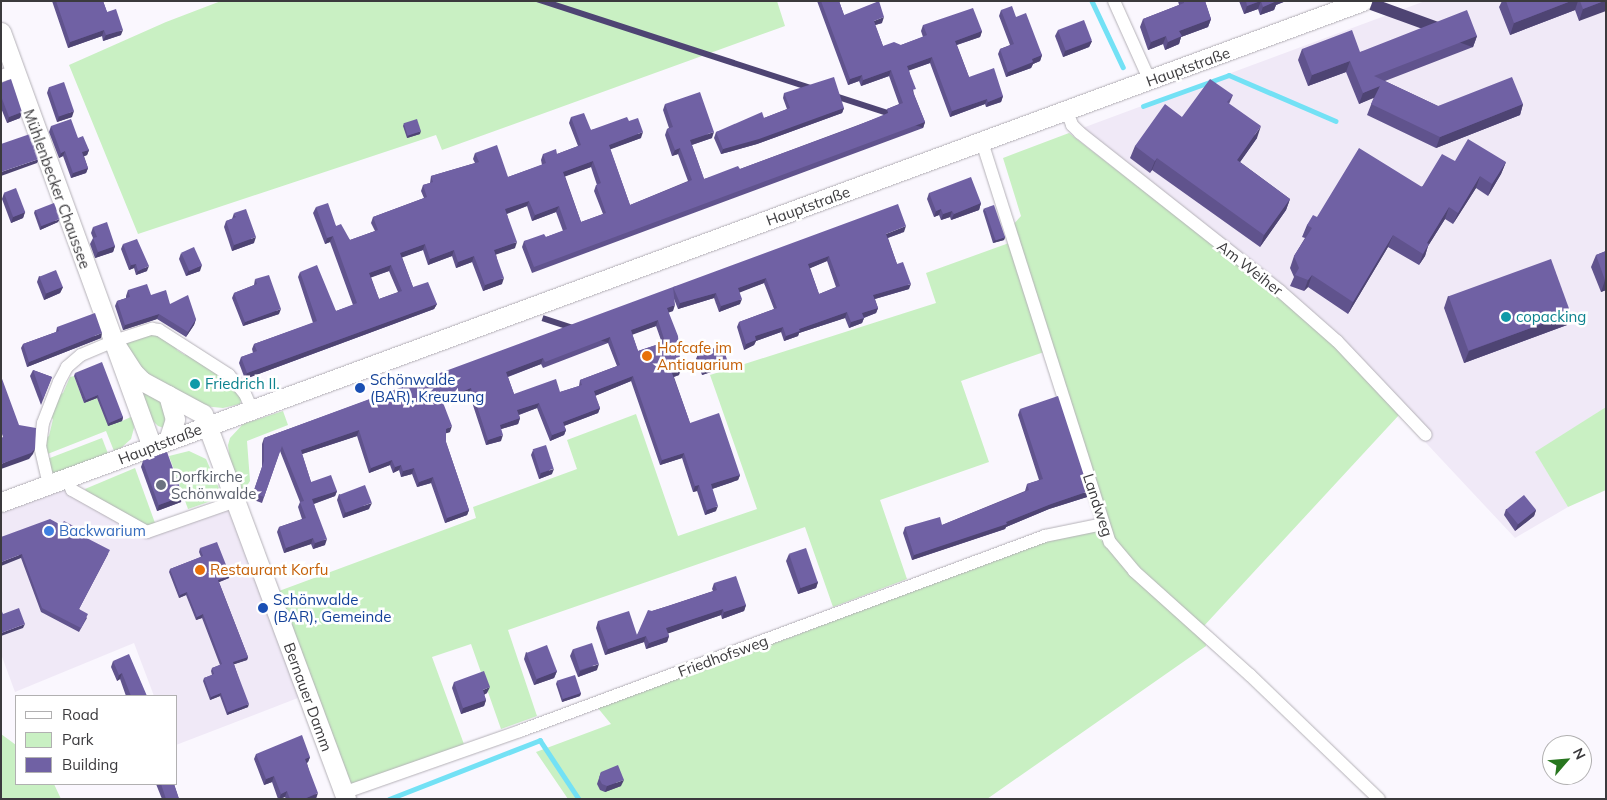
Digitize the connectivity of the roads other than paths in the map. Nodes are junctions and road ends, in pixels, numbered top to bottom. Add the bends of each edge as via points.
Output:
1 (1114, 1) edge
2 (1363, 1) edge
3 (1, 32) edge
4 (8, 73) edge
5 (1150, 81) junction
6 (1067, 111) junction
7 (982, 142) junction
8 (114, 343) junction
9 (168, 395) junction
10 (252, 410) junction
11 (208, 426) junction
12 (1426, 435) dead end
13 (160, 443) junction
14 (67, 479) junction
15 (49, 485) junction
16 (236, 501) junction
17 (1, 502) edge
18 (1103, 524) junction
19 (345, 796) edge
20 (1379, 799) edge

1 - 5 street
2 - 5 main road, Hauptstraße
3 - 4 main road, Mühlenbecker Chaussee
4 - 8 main road, Mühlenbecker Chaussee
5 - 6 main road, Hauptstraße
6 - 7 main road, Hauptstraße
6 - 12 street, Am Weiher via 1072,126 1080,134 1338,340
7 - 10 main road, Hauptstraße
7 - 18 street, Landweg via 1081,457 1100,506
8 - 9 main road, Mühlenbecker Chaussee via 142,381
8 - 10 street via 152,329 159,330 229,375 245,394
8 - 13 main road, Mühlenbecker Chaussee
8 - 15 street via 74,360 59,382 43,423 40,447
9 - 11 main road, Mühlenbecker Chaussee via 203,414
9 - 13 main road via 175,419
10 - 11 main road, Hauptstraße
11 - 13 main road, Hauptstraße
11 - 16 main road, Bernauer Damm
13 - 14 main road, Hauptstraße
14 - 15 main road, Hauptstraße
14 - 16 street via 72,490 147,532
15 - 17 main road, Hauptstraße
16 - 19 main road, Bernauer Damm
18 - 19 street, Friedhofsweg via 1045,536
18 - 20 street, Landweg via 1110,542 1134,571 1250,675

